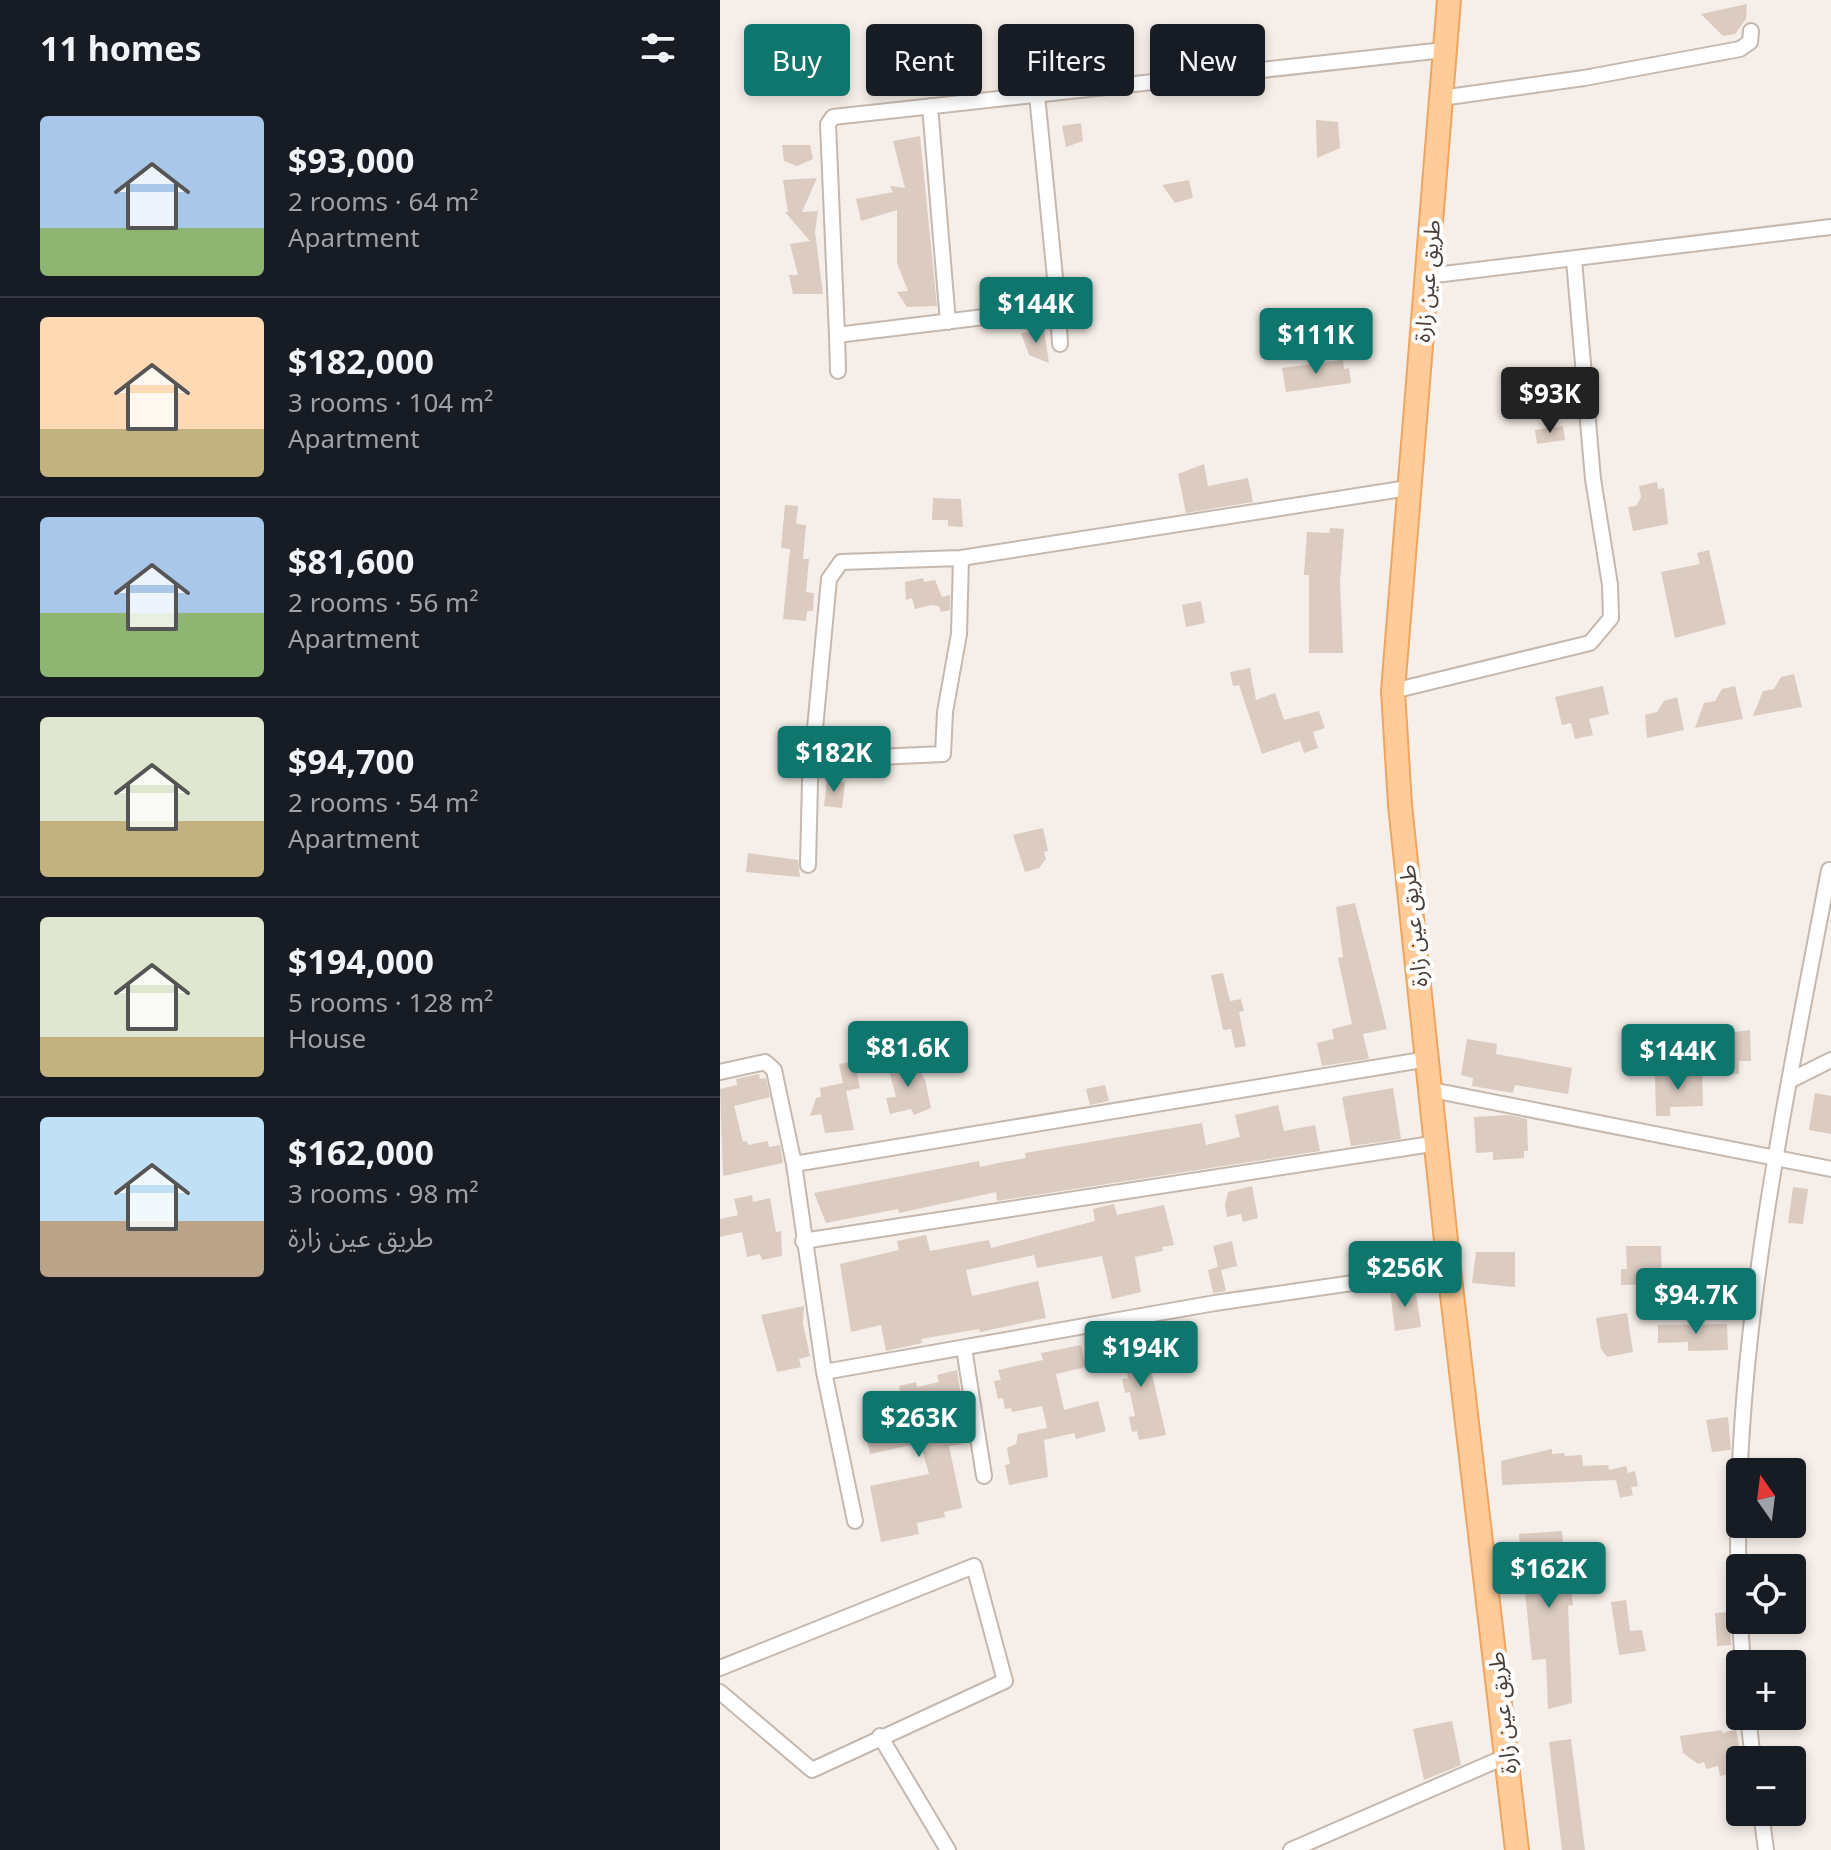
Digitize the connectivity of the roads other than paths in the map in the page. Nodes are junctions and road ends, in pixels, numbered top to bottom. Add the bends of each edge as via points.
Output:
1 (1449, 0) edge
2 (1751, 31) dead end
3 (1444, 50) junction
4 (1134, 84) edge
5 (1027, 96) edge
6 (1037, 96) edge
7 (1441, 98) junction
8 (930, 106) junction
9 (1831, 227) edge
10 (1574, 260) junction
11 (1427, 276) junction
12 (1058, 308) junction
13 (948, 322) junction
14 (837, 335) junction
15 (1060, 344) dead end
16 (838, 371) dead end
17 (1408, 488) junction
18 (961, 558) junction
19 (1393, 691) junction
20 (812, 760) junction
21 (808, 865) dead end
22 (1829, 870) dead end
23 (1428, 1059) junction
24 (1831, 1060) edge
25 (720, 1072) edge
26 (1789, 1081) junction
27 (1432, 1090) junction
28 (1438, 1143) junction
29 (1773, 1156) junction
30 (794, 1164) junction
31 (1831, 1169) edge
32 (803, 1241) junction
33 (1449, 1269) junction
34 (964, 1348) junction
35 (824, 1372) junction
36 (984, 1476) dead end
37 (855, 1521) dead end
38 (1742, 1650) edge
39 (720, 1668) edge
40 (720, 1692) edge
41 (880, 1736) junction
42 (1507, 1756) junction
43 (1763, 1826) edge
44 (948, 1850) edge
45 (1291, 1850) edge
46 (1517, 1850) edge
47 (1766, 1850) edge

1 - 3 main road, طريق عين زارة
2 - 7 street via 1750,42 1740,49
3 - 4 street
3 - 7 main road, طريق عين زارة
5 - 8 street
6 - 12 street
7 - 11 main road, طريق عين زارة
8 - 13 street
8 - 14 street via 829,120
9 - 10 street
10 - 11 street
10 - 19 street via 1611,618 1590,643
11 - 17 main road, طريق عين زارة
12 - 13 street
12 - 15 street
13 - 14 street
14 - 16 street
17 - 18 street
17 - 19 main road, طريق عين زارة
18 - 20 street via 841,562 834,568
18 - 20 street via 959,634 943,754
19 - 23 main road, طريق عين زارة
20 - 21 street
22 - 26 street
23 - 27 main road, طريق عين زارة
23 - 30 street
24 - 26 street
25 - 30 street via 765,1062 772,1066
26 - 29 street
27 - 28 main road, طريق عين زارة
27 - 29 street
28 - 32 street
28 - 33 main road, طريق عين زارة
29 - 31 street
29 - 38 street via 1738,1454
30 - 32 street
32 - 35 street
33 - 34 street via 1215,1303
33 - 42 main road, طريق عين زارة
34 - 35 street
34 - 36 street
35 - 37 street
39 - 41 street via 974,1566 1005,1681
40 - 41 street via 812,1770
41 - 44 street
42 - 45 street
42 - 46 main road, طريق عين زارة
43 - 47 street

